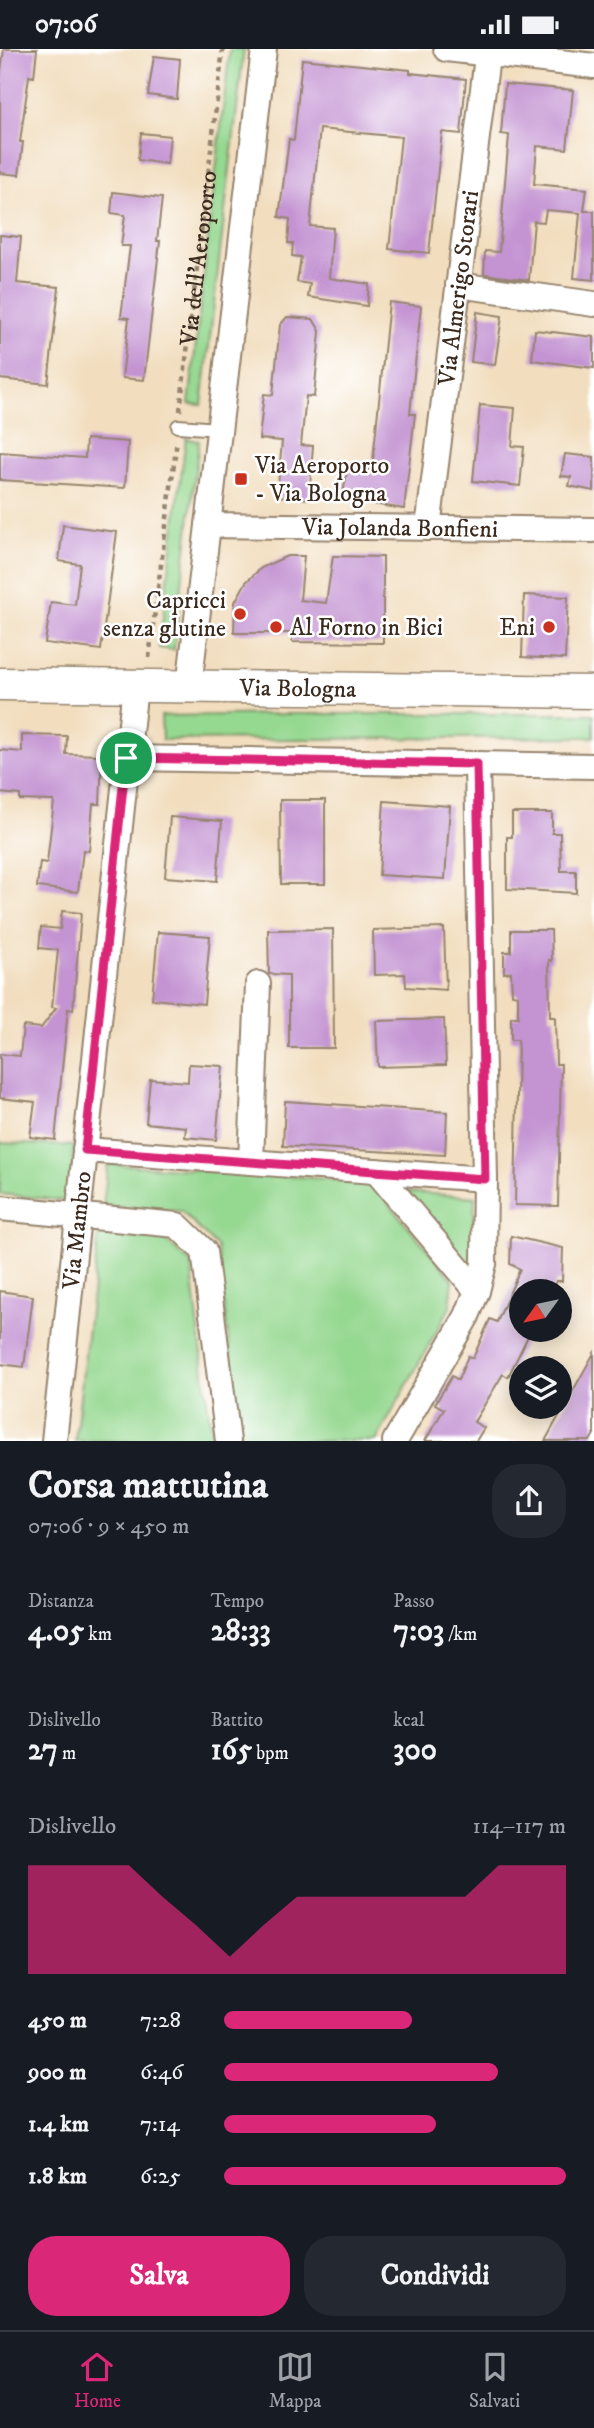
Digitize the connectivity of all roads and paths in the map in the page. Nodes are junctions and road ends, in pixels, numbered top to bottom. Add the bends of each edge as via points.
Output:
1 (223, 49) edge
2 (264, 49) edge
3 (446, 49) edge
4 (488, 51) edge
5 (594, 66) edge
6 (458, 285) junction
7 (594, 304) edge
8 (178, 426) junction
9 (219, 429) junction
10 (208, 525) junction
11 (428, 528) junction
12 (594, 530) edge
13 (149, 658) dead end
14 (0, 684) edge
15 (135, 686) junction
16 (189, 687) junction
17 (594, 692) edge
18 (126, 758) junction
19 (477, 764) junction
20 (594, 766) edge
21 (258, 983) dead end
22 (85, 1150) junction
23 (251, 1162) junction
24 (376, 1171) junction
25 (485, 1179) junction
26 (0, 1208) edge
27 (79, 1215) junction
28 (477, 1291) junction
29 (54, 1441) edge
30 (228, 1441) edge
31 (395, 1441) edge

1 - 8 path, Via dell'Aeroporto
2 - 9 street, Via dell'Aeroporto
3 - 4 street
4 - 5 street
4 - 6 street, Via Almerigo Storari
6 - 7 street
6 - 11 street, Via Almerigo Storari
8 - 9 lane
8 - 13 path, Via dell'Aeroporto
9 - 10 street, Via dell'Aeroporto
10 - 11 street, Via Jolanda Bonfieni
10 - 16 street, Via dell'Aeroporto
11 - 12 street, Via Jolanda Bonfieni
14 - 15 street, Via Bologna
15 - 16 street, Via Bologna
15 - 18 street, Via Mambro
16 - 17 street, Via Bologna
18 - 19 street
18 - 22 street, Via Mambro
19 - 20 street
19 - 25 street
21 - 23 street
22 - 23 street
22 - 27 street, Via Mambro
23 - 24 street
24 - 25 street
24 - 28 street
25 - 28 street via 484,1264
26 - 27 street
27 - 29 street, Via Mambro
27 - 30 street via 177,1225 204,1251
28 - 31 street

